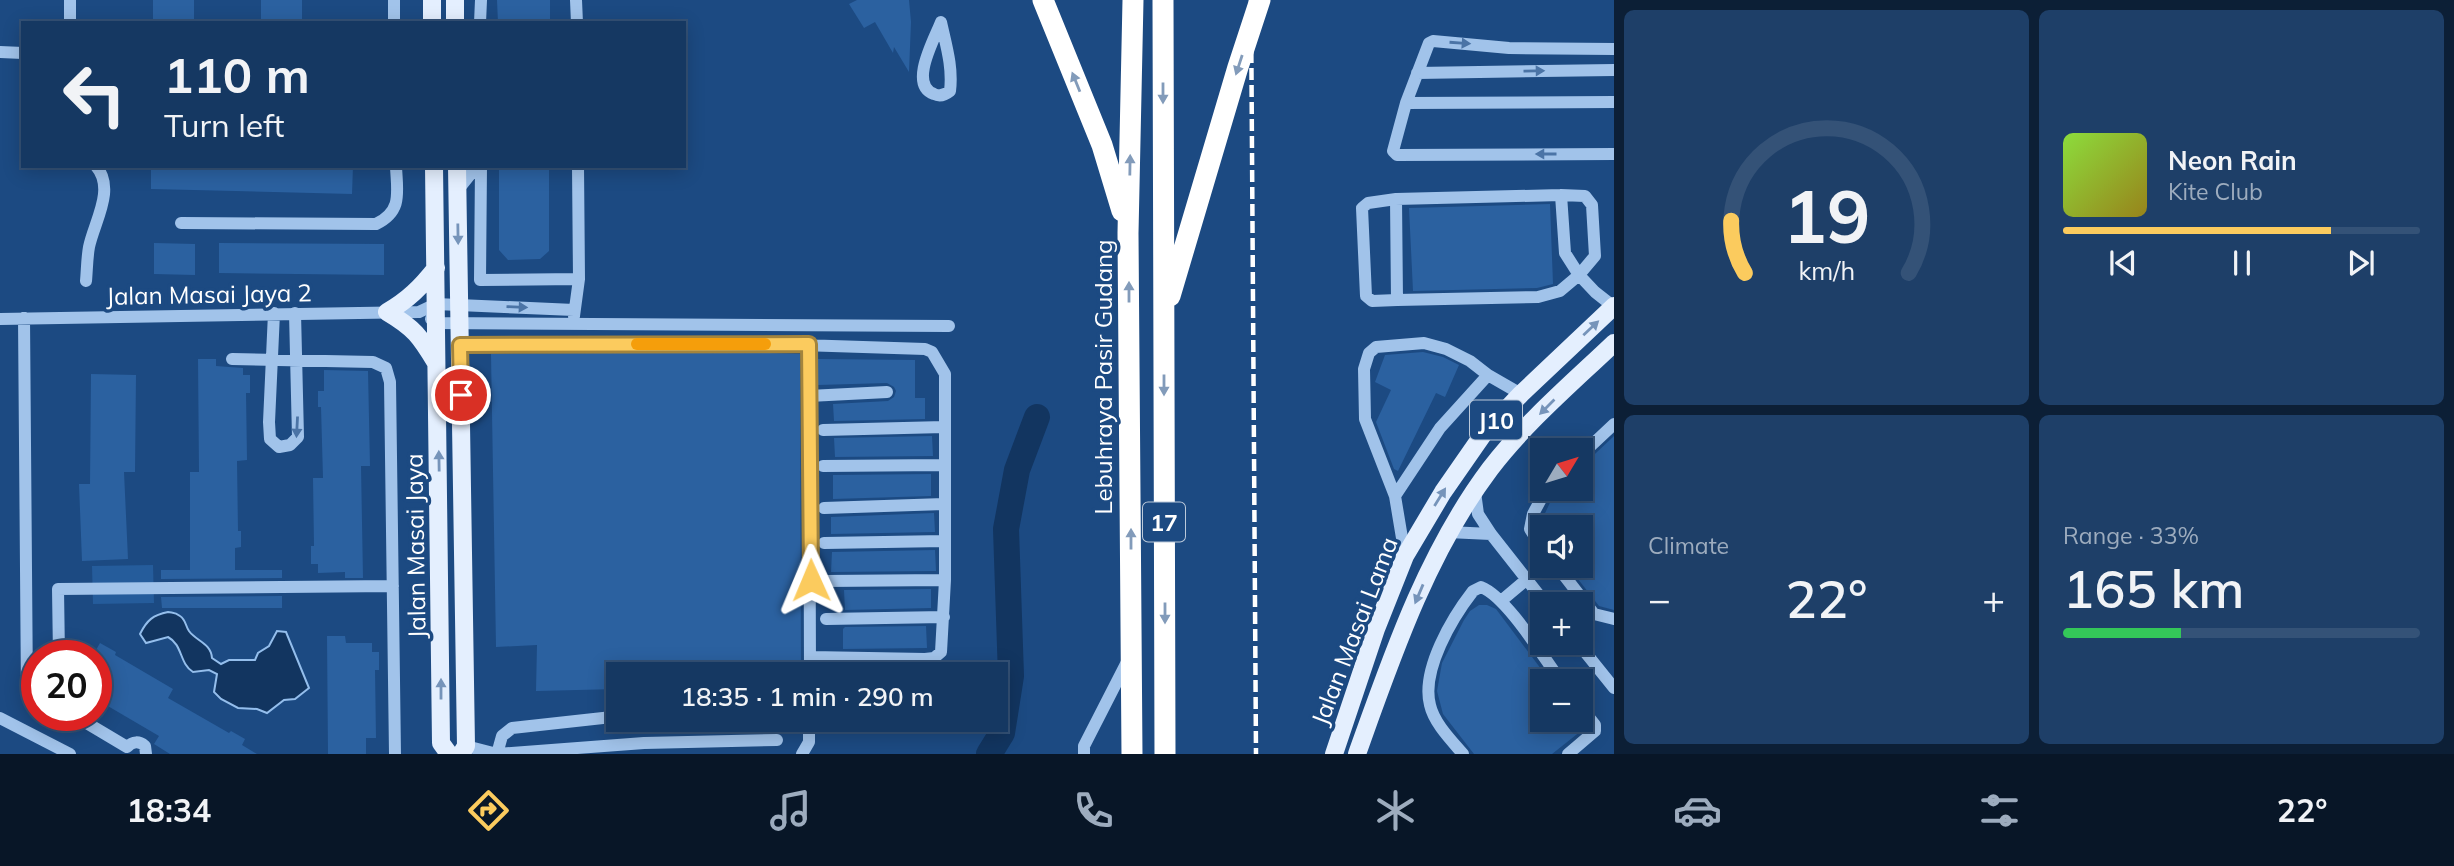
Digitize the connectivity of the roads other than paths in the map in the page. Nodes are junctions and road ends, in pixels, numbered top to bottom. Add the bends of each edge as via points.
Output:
1 (70, 0) edge
2 (394, 0) edge
3 (432, 0) edge
4 (455, 0) edge
5 (481, 0) edge
6 (576, 0) edge
7 (1042, 0) edge
8 (1133, 0) edge
9 (1163, 0) edge
10 (1260, 0) edge
11 (69, 21) edge
12 (394, 21) edge
13 (432, 21) edge
14 (455, 21) edge
15 (481, 21) edge
16 (576, 21) edge
17 (941, 22) joint
18 (1614, 49) edge
19 (0, 52) edge
20 (21, 53) edge
21 (1614, 70) edge
22 (1416, 73) junction
23 (1614, 102) edge
24 (1406, 103) junction
25 (1614, 154) edge
26 (97, 168) edge
27 (396, 168) edge
28 (434, 168) edge
29 (457, 168) edge
30 (477, 168) edge
31 (479, 168) edge
32 (578, 168) edge
33 (457, 191) junction
34 (1561, 195) junction
35 (1396, 198) junction
36 (181, 223) dead end
37 (1128, 233) junction
38 (436, 268) junction
39 (1579, 275) junction
40 (579, 279) junction
41 (86, 281) dead end
42 (1396, 300) junction
43 (1614, 306) edge
44 (574, 310) junction
45 (387, 312) junction
46 (274, 313) junction
47 (295, 313) junction
48 (436, 313) junction
49 (459, 314) junction
50 (1163, 317) junction
51 (0, 318) edge
52 (24, 318) junction
53 (574, 323) junction
54 (949, 326) dead end
55 (1614, 343) edge
56 (809, 344) junction
57 (460, 345) junction
58 (232, 359) dead end
59 (274, 359) junction
60 (296, 359) junction
61 (437, 366) junction
62 (1488, 375) junction
63 (887, 392) dead end
64 (1521, 394) junction
65 (808, 396) junction
66 (1614, 424) edge
67 (944, 427) junction
68 (816, 430) junction
69 (1593, 444) edge
70 (944, 465) junction
71 (817, 466) junction
72 (1475, 492) junction
73 (1395, 496) junction
74 (944, 504) junction
75 (817, 508) junction
76 (1448, 532) junction
77 (1491, 534) junction
78 (945, 541) junction
79 (818, 543) junction
80 (1405, 556) junction
81 (1566, 578) edge
82 (1527, 579) junction
83 (945, 580) junction
84 (818, 581) junction
85 (393, 586) junction
86 (1537, 592) edge
87 (1501, 601) junction
88 (944, 617) junction
89 (818, 619) junction
90 (1614, 619) edge
91 (27, 640) edge
92 (59, 640) edge
93 (1132, 654) junction
94 (1587, 655) edge
95 (811, 657) junction
96 (811, 662) edge
97 (1552, 669) edge
98 (1614, 688) edge
99 (0, 718) edge
100 (606, 718) edge
101 (98, 731) edge
102 (809, 732) edge
103 (1593, 732) edge
104 (777, 740) dead end
105 (127, 750) edge
106 (459, 752) edge
107 (70, 754) edge
108 (146, 754) edge
109 (395, 754) edge
110 (497, 754) edge
111 (802, 754) edge
112 (1084, 754) edge
113 (1132, 754) edge
114 (1165, 754) edge
115 (1334, 754) edge
116 (1357, 754) edge
117 (1463, 754) edge
118 (1568, 754) edge

1 - 11 street
2 - 12 street
3 - 13 main road
4 - 14 main road
5 - 15 street
6 - 16 street
37 -> 7 highway via 1102,145
37 -> 8 highway, Lebuhraya Pasir Gudang / 17
9 -> 50 highway, 17
10 -> 50 highway
17 - 17 street via 951,82 950,91 938,96 924,86 922,77
22 -> 18 street via 1425,48 1433,41
19 - 20 street
22 -> 21 street
22 - 24 street
23 - 24 street
25 -> 24 street via 1397,155 1393,151
26 - 41 street via 104,178 104,196 89,248
27 - 36 street via 397,205 376,224
28 - 38 main road, Jalan Masai Jaya
29 - 33 main road, Jalan Masai Jaya
30 - 33 street
31 - 40 street via 480,280
32 - 40 street
33 -> 49 main road, Jalan Masai Jaya
34 - 35 street
34 - 39 street via 1565,253
34 - 39 street via 1585,196 1592,205 1595,256
35 - 42 street
35 - 42 street via 1362,208 1366,296 1372,301
93 -> 37 highway, Lebuhraya Pasir Gudang / 17
38 - 45 main road via 415,294
38 - 48 main road, Jalan Masai Jaya
39 - 42 street via 1552,295
39 - 43 street
40 - 44 street
64 -> 43 main road, Jalan Masai Lama / J10
49 -> 44 street
44 - 53 street
45 - 47 street, Jalan Masai Jaya 2
45 - 48 street, Jalan Masai Jaya 2
45 - 61 main road via 420,335
46 - 47 street, Jalan Masai Jaya 2
46 - 52 street, Jalan Masai Jaya 2
46 - 59 street
47 - 60 street
48 - 49 street
48 - 49 street
48 - 61 main road, Jalan Masai Jaya
49 - 53 street
49 - 57 main road, Jalan Masai Jaya
50 -> 114 highway, 17
51 - 52 street, Jalan Masai Jaya 2
52 - 91 street
53 - 54 street
55 -> 72 main road, Jalan Masai Lama / J10 via 1512,443
56 - 57 street
56 - 65 street
56 - 67 street via 933,352 945,374
57 - 106 main road, Jalan Masai Jaya
58 - 59 street
59 - 60 street
60 -> 59 street via 298,437 279,447 270,439
60 - 85 street via 373,362 386,368 390,382
106 -> 61 main road, Jalan Masai Jaya via 441,743
62 - 64 street
62 - 73 street via 1440,428
62 - 73 street via 1446,349 1424,343 1376,347 1369,353 1364,369 1364,419
63 - 65 street
80 -> 64 main road, Jalan Masai Lama / J10 via 1483,433
65 - 68 street
66 - 69 street
67 - 68 street
67 - 70 street
68 - 71 street
70 - 71 street
70 - 74 street
71 - 75 street
72 - 76 main road, Jalan Masai Lama / J10
72 - 77 street via 1478,514
73 - 80 street
74 - 75 street
74 - 78 street
75 - 79 street
76 - 77 street
76 -> 116 main road, Jalan Masai Lama / J10 via 1398,643
77 - 82 street
78 - 79 street
78 - 83 street
79 - 84 street
80 - 115 main road, Jalan Masai Lama / J10
81 - 90 street via 1594,614
82 - 86 street
82 - 87 street
83 - 84 street
83 - 88 street
84 - 89 street
85 - 92 street via 58,589
85 - 109 street
87 - 97 street
87 - 117 street via 1484,588 1473,591 1431,669 1430,705
88 - 89 street
88 - 95 street via 941,652 934,658
89 - 95 street
93 - 112 street
93 - 113 highway, Lebuhraya Pasir Gudang / 17
94 - 98 street
95 - 96 street
99 - 107 street
100 - 110 street via 512,727 502,736
101 - 105 street
102 - 111 street
103 - 118 street
104 - 110 street via 645,743
105 - 108 street via 139,742
106 - 110 street

